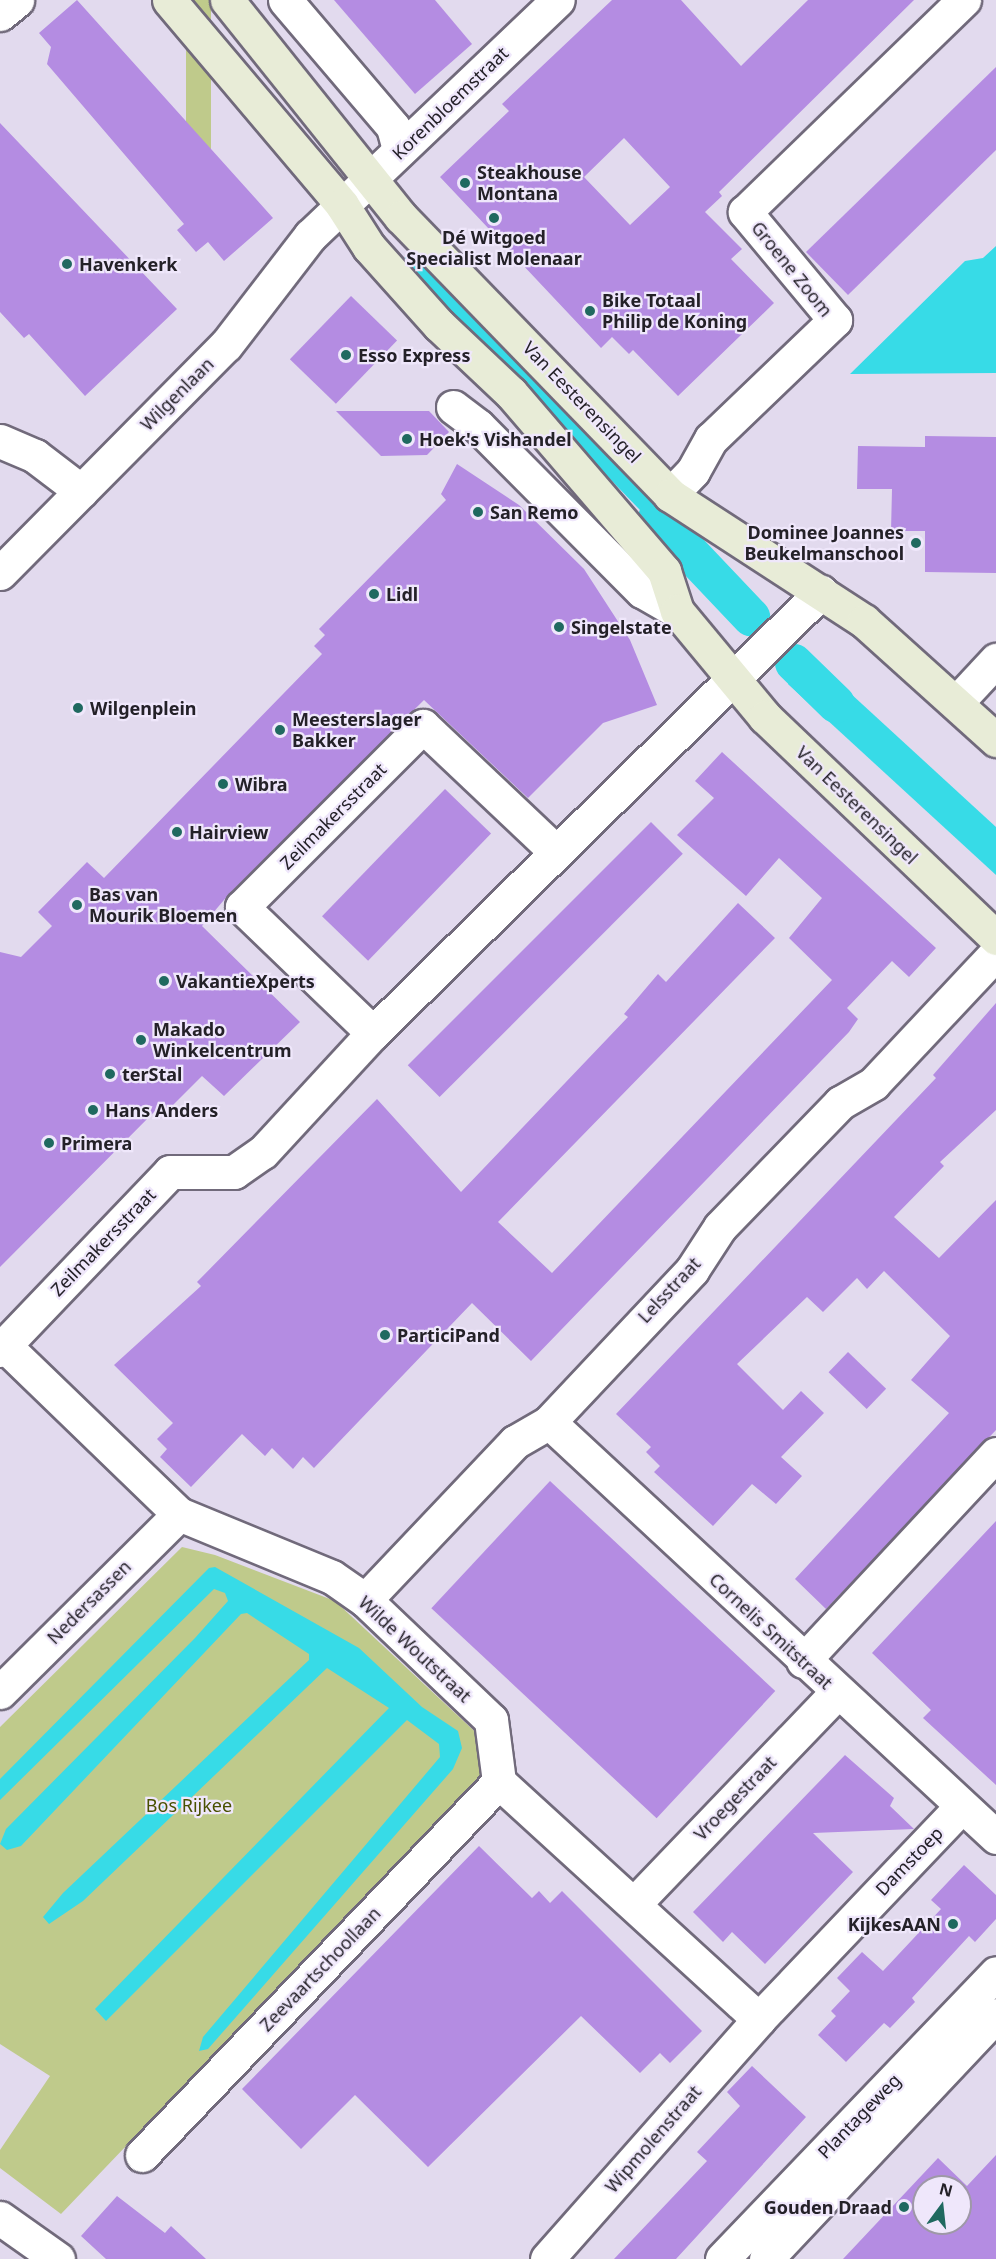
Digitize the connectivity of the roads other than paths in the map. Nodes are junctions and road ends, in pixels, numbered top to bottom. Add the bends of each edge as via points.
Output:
1 (17, 0) edge
2 (169, 0) edge
3 (227, 0) edge
4 (285, 0) edge
5 (558, 0) edge
6 (964, 0) edge
7 (0, 14) edge
8 (399, 150) junction
9 (371, 178) junction
10 (342, 205) junction
11 (453, 407) dead end
12 (0, 441) edge
13 (81, 491) junction
14 (670, 495) junction
15 (0, 573) edge
16 (821, 592) junction
17 (678, 611) junction
18 (996, 660) edge
19 (732, 679) junction
20 (956, 703) junction
21 (996, 740) edge
22 (555, 851) junction
23 (996, 938) edge
24 (996, 953) edge
25 (373, 1033) junction
26 (2, 1347) edge
27 (549, 1422) junction
28 (996, 1454) edge
29 (179, 1514) junction
30 (365, 1600) junction
31 (803, 1661) junction
32 (0, 1692) edge
33 (836, 1693) junction
34 (499, 1782) junction
35 (961, 1808) junction
36 (996, 1837) edge
37 (634, 1904) junction
38 (996, 1973) edge
39 (996, 2015) edge
40 (759, 2019) junction
41 (142, 2156) dead end
42 (0, 2218) edge
43 (58, 2259) edge
44 (547, 2259) edge
45 (722, 2259) edge
46 (766, 2259) edge

1 - 7 street
2 - 10 street, Van Eesterensingel
3 - 9 street, Van Eesterensingel
4 - 8 street via 393,127
5 - 8 street, Korenbloemstraat
6 - 14 street, Groene Zoom via 745,212 835,320 711,439 693,471
8 - 9 street, Korenbloemstraat
9 - 10 street, Korenbloemstraat
9 - 14 street, Van Eesterensingel via 401,217
10 - 13 street, Wilgenlaan via 309,236 226,345
10 - 17 street, Van Eesterensingel via 377,256 439,326 511,393 664,571
11 - 17 street, Van Eesterensingel via 478,426 642,591
12 - 13 street via 35,456
13 - 15 street, Wilgenlaan
14 - 16 street, Van Eesterensingel
16 - 19 street, Zeilmakersstraat
16 - 20 street, Van Eesterensingel via 864,621
17 - 19 street, Van Eesterensingel
18 - 20 street
19 - 22 street, Zeilmakersstraat
19 - 23 street, Van Eesterensingel via 765,717
20 - 21 street, Van Eesterensingel
22 - 25 street, Zeilmakersstraat
22 - 25 street, Zeilmakersstraat via 423,726 406,742 242,907
24 - 27 street, Lelsstraat via 874,1083 840,1103 720,1227 692,1270
25 - 26 street, Zeilmakersstraat via 263,1152 234,1172 170,1172
26 - 29 street, Wilde Woutstraat
27 - 30 street, Lelsstraat via 515,1442
27 - 31 street, Cornelis Smitstraat
28 - 31 street
29 - 30 street, Wilde Woutstraat via 332,1577
29 - 32 street, Nedersassen
30 - 34 street, Wilde Woutstraat via 491,1720
31 - 33 street, Cornelis Smitstraat
33 - 35 street, Cornelis Smitstraat
33 - 37 street, Vroegestraat
34 - 37 street
34 - 41 street, Zeevaartschoollaan
35 - 36 street, Cornelis Smitstraat
35 - 40 street, Damstoep
37 - 40 street
38 - 45 street, Plantageweg
39 - 46 street, Plantageweg
40 - 44 street, Wipmolenstraat
42 - 43 street

